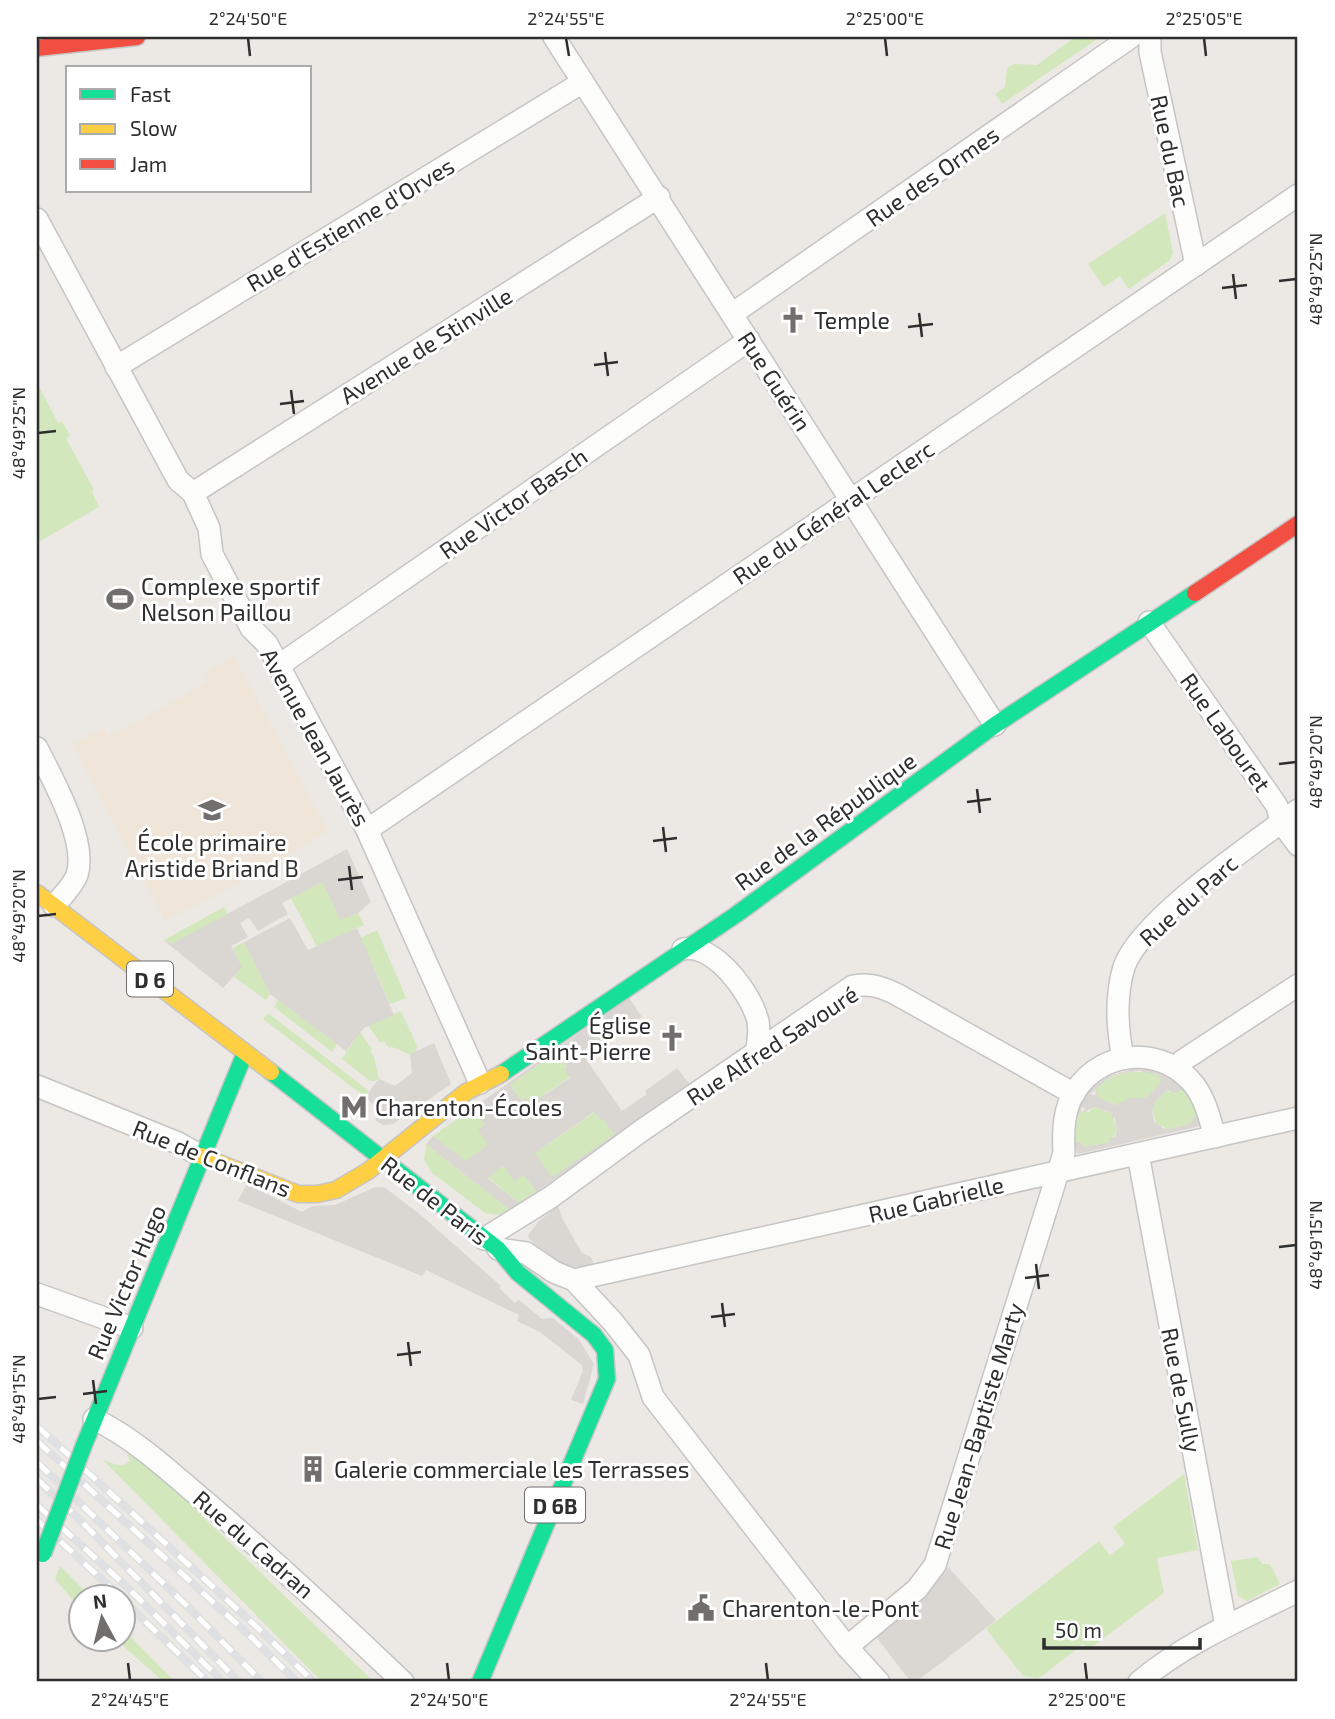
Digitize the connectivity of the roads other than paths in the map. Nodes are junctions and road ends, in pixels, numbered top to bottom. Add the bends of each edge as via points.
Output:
1 (137, 37) edge
2 (555, 37) edge
3 (1140, 39) edge
4 (37, 48) edge
5 (583, 82) junction
6 (1298, 195) edge
7 (659, 197) junction
8 (37, 219) edge
9 (1196, 265) junction
10 (732, 314) junction
11 (748, 340) junction
12 (116, 367) junction
13 (193, 493) junction
14 (851, 500) junction
15 (1298, 524) edge
16 (1149, 622) junction
17 (278, 666) junction
18 (995, 725) junction
19 (37, 748) edge
20 (1290, 816) edge
21 (367, 830) junction
22 (1298, 845) edge
23 (45, 900) edge
24 (683, 949) junction
25 (1298, 985) edge
26 (246, 1053) junction
27 (756, 1054) junction
28 (1123, 1058) junction
29 (1176, 1068) junction
30 (481, 1083) junction
31 (37, 1086) edge
32 (1074, 1094) junction
33 (1298, 1118) edge
34 (1215, 1137) junction
35 (1138, 1154) junction
36 (201, 1156) junction
37 (384, 1160) junction
38 (1057, 1171) junction
39 (491, 1244) junction
40 (574, 1280) junction
41 (37, 1294) edge
42 (131, 1328) junction
43 (94, 1419) junction
44 (39, 1561) edge
45 (1298, 1591) edge
46 (1226, 1626) junction
47 (847, 1647) junction
48 (403, 1682) edge
49 (480, 1682) edge
50 (879, 1682) edge
51 (1139, 1682) edge

1 - 4 main road
2 - 5 street, Rue Guérin
3 - 9 street, Rue du Bac
3 - 10 street, Rue des Ormes
5 - 7 street, Rue Guérin
5 - 12 street, Rue d'Estienne d'Orves
6 - 9 street, Rue du Général Leclerc
7 - 10 street, Rue Guérin
7 - 13 street, Avenue de Stinville
8 - 12 street, Avenue Jean Jaurès
9 - 14 street, Rue du Général Leclerc
10 - 11 street, Rue Guérin
11 - 14 street, Rue Guérin
11 - 17 street, Rue Victor Basch
12 - 13 street, Avenue Jean Jaurès via 178,480
13 - 17 street, Avenue Jean Jaurès via 209,528 212,554 251,628 267,644
14 - 18 street, Rue Guérin
14 - 21 street, Rue du Général Leclerc
15 - 16 main road, Rue de la République
16 - 18 main road, Rue de la République
16 - 20 street, Rue Labouret via 1277,806
17 - 21 street, Avenue Jean Jaurès
18 - 24 main road, Rue de la République
19 - 23 street via 67,807 79,857 76,878
20 - 22 street, Rue Labouret
20 - 28 street, Rue du Parc via 1199,886 1136,944 1124,967 1117,1007
21 - 30 street, Avenue Jean Jaurès
23 - 26 main road, Rue de Paris / D 6
24 - 27 street via 709,954 730,973 751,1003 758,1025
24 - 30 main road, Rue de la République via 505,1072
25 - 29 street
26 - 36 main road, Rue Victor Hugo
26 - 37 main road, Rue de Paris / D 6
27 - 32 street, Rue Alfred Savouré via 853,986 877,985
27 - 39 street, Rue Alfred Savouré via 641,1131
28 - 29 street via 1152,1058
28 - 32 street via 1097,1068
29 - 34 street via 1196,1087
30 - 37 main road, Rue de la République
31 - 36 street, Rue de Conflans
32 - 38 street, Rue Jean-Baptiste Marty via 1065,1117 1064,1153
33 - 34 street, Rue Gabrielle
34 - 35 street, Rue Gabrielle
35 - 38 street, Rue Gabrielle
35 - 46 street, Rue de Sully
36 - 37 main road, Rue de Conflans via 298,1194 315,1196 353,1181
36 - 42 main road, Rue Victor Hugo
37 - 39 main road, Rue de Paris / D 6B
38 - 40 street, Rue Gabrielle
38 - 47 street, Rue Jean-Baptiste Marty via 935,1565 917,1589
39 - 40 street, Rue de Paris via 526,1253
39 - 49 main road, D 6B via 518,1273 594,1335 605,1350 608,1368
40 - 47 street, Rue de Paris via 639,1355 653,1397
41 - 42 street
42 - 43 main road, Rue Victor Hugo
43 - 44 main road, Rue Victor Hugo, bridge
43 - 48 street, Rue du Cadran via 119,1432 234,1526
45 - 46 street
46 - 51 street
47 - 50 street, Rue de Paris

